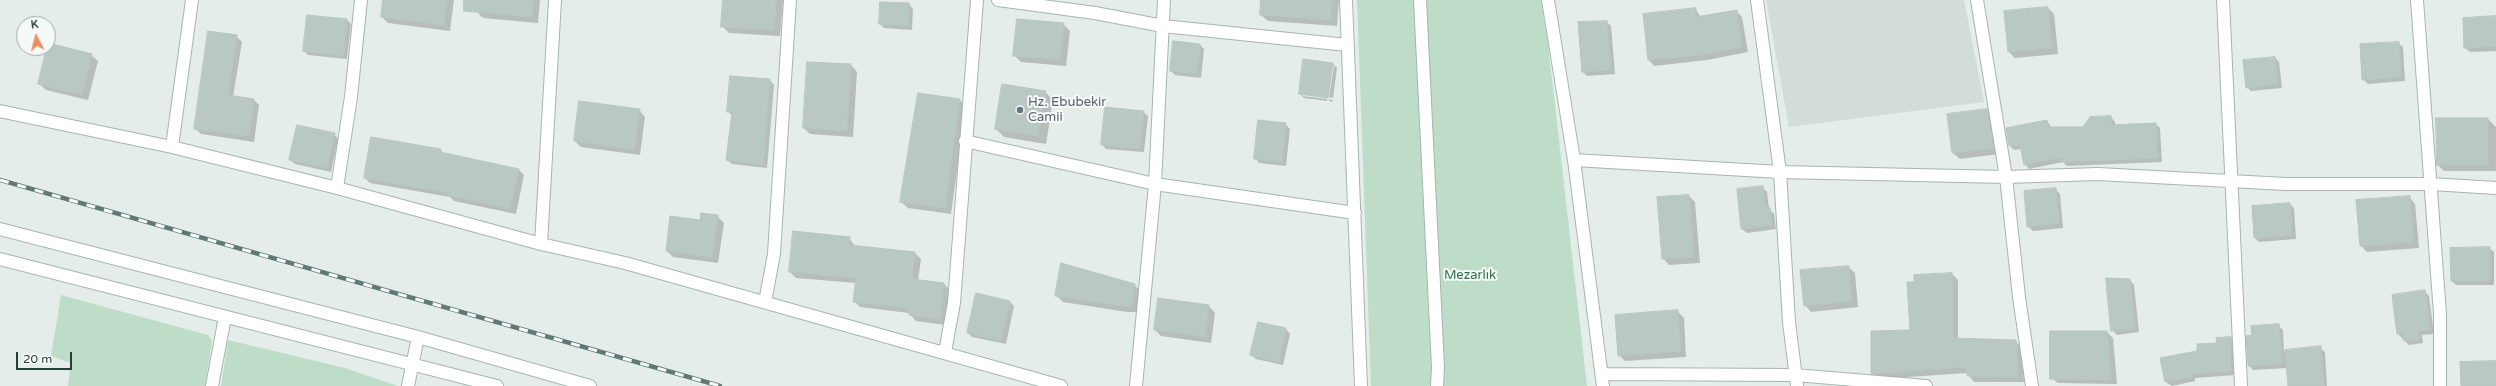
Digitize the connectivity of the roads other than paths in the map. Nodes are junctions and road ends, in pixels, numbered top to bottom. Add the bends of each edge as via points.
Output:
1 (192, 0) edge
2 (361, 0) edge
3 (555, 0) edge
4 (790, 0) edge
5 (977, 0) edge
6 (998, 0) edge
7 (1164, 0) edge
8 (1346, 0) edge
9 (1420, 0) edge
10 (1548, 0) edge
11 (1757, 0) edge
12 (1977, 0) edge
13 (2223, 0) edge
14 (2417, 0) edge
15 (1163, 26) junction
16 (1347, 45) junction
17 (0, 111) edge
18 (965, 141) junction
19 (172, 147) junction
20 (1574, 160) junction
21 (1780, 172) junction
22 (2006, 177) junction
23 (2232, 182) junction
24 (1155, 184) junction
25 (2431, 184) junction
26 (337, 188) junction
27 (2496, 188) edge
28 (1355, 213) junction
29 (0, 229) edge
30 (541, 244) junction
31 (0, 259) edge
32 (765, 302) junction
33 (224, 317) junction
34 (418, 337) junction
35 (945, 352) junction
36 (412, 365) junction
37 (1602, 374) junction
38 (1796, 381) edge
39 (554, 382) edge
40 (212, 386) edge
41 (408, 386) edge
42 (497, 386) edge
43 (590, 386) edge
44 (1061, 386) edge
45 (1136, 386) edge
46 (1361, 386) edge
47 (1437, 386) edge
48 (1603, 386) edge
49 (1926, 386) edge
50 (2032, 386) edge
51 (2241, 386) edge
52 (2440, 386) edge

1 - 19 street
2 - 26 street via 352,97
3 - 30 street
4 - 32 street via 774,254
5 - 18 street
6 - 15 street via 1095,13
7 - 15 street
8 - 16 street
9 - 47 street
10 - 20 street
11 - 21 street
12 - 22 street
13 - 23 street
14 - 25 street
15 - 16 street
15 - 24 street
16 - 28 street
17 - 19 street
18 - 24 street
18 - 35 street via 954,303
19 - 26 street
20 - 21 street
20 - 37 street
21 - 22 street
21 - 38 street via 1789,322
22 - 23 street via 2098,174
22 - 50 street
23 - 25 street
23 - 51 street
24 - 28 street
24 - 45 street
25 - 27 street
25 - 52 street via 2440,314
26 - 30 street
28 - 46 street
29 - 34 street
30 - 32 street
31 - 33 street
32 - 35 street
33 - 36 street
33 - 40 street
34 - 36 street
34 - 39 street
35 - 44 street
36 - 41 street
36 - 42 street
37 - 38 street
37 - 48 street
38 - 49 street
39 - 43 street

